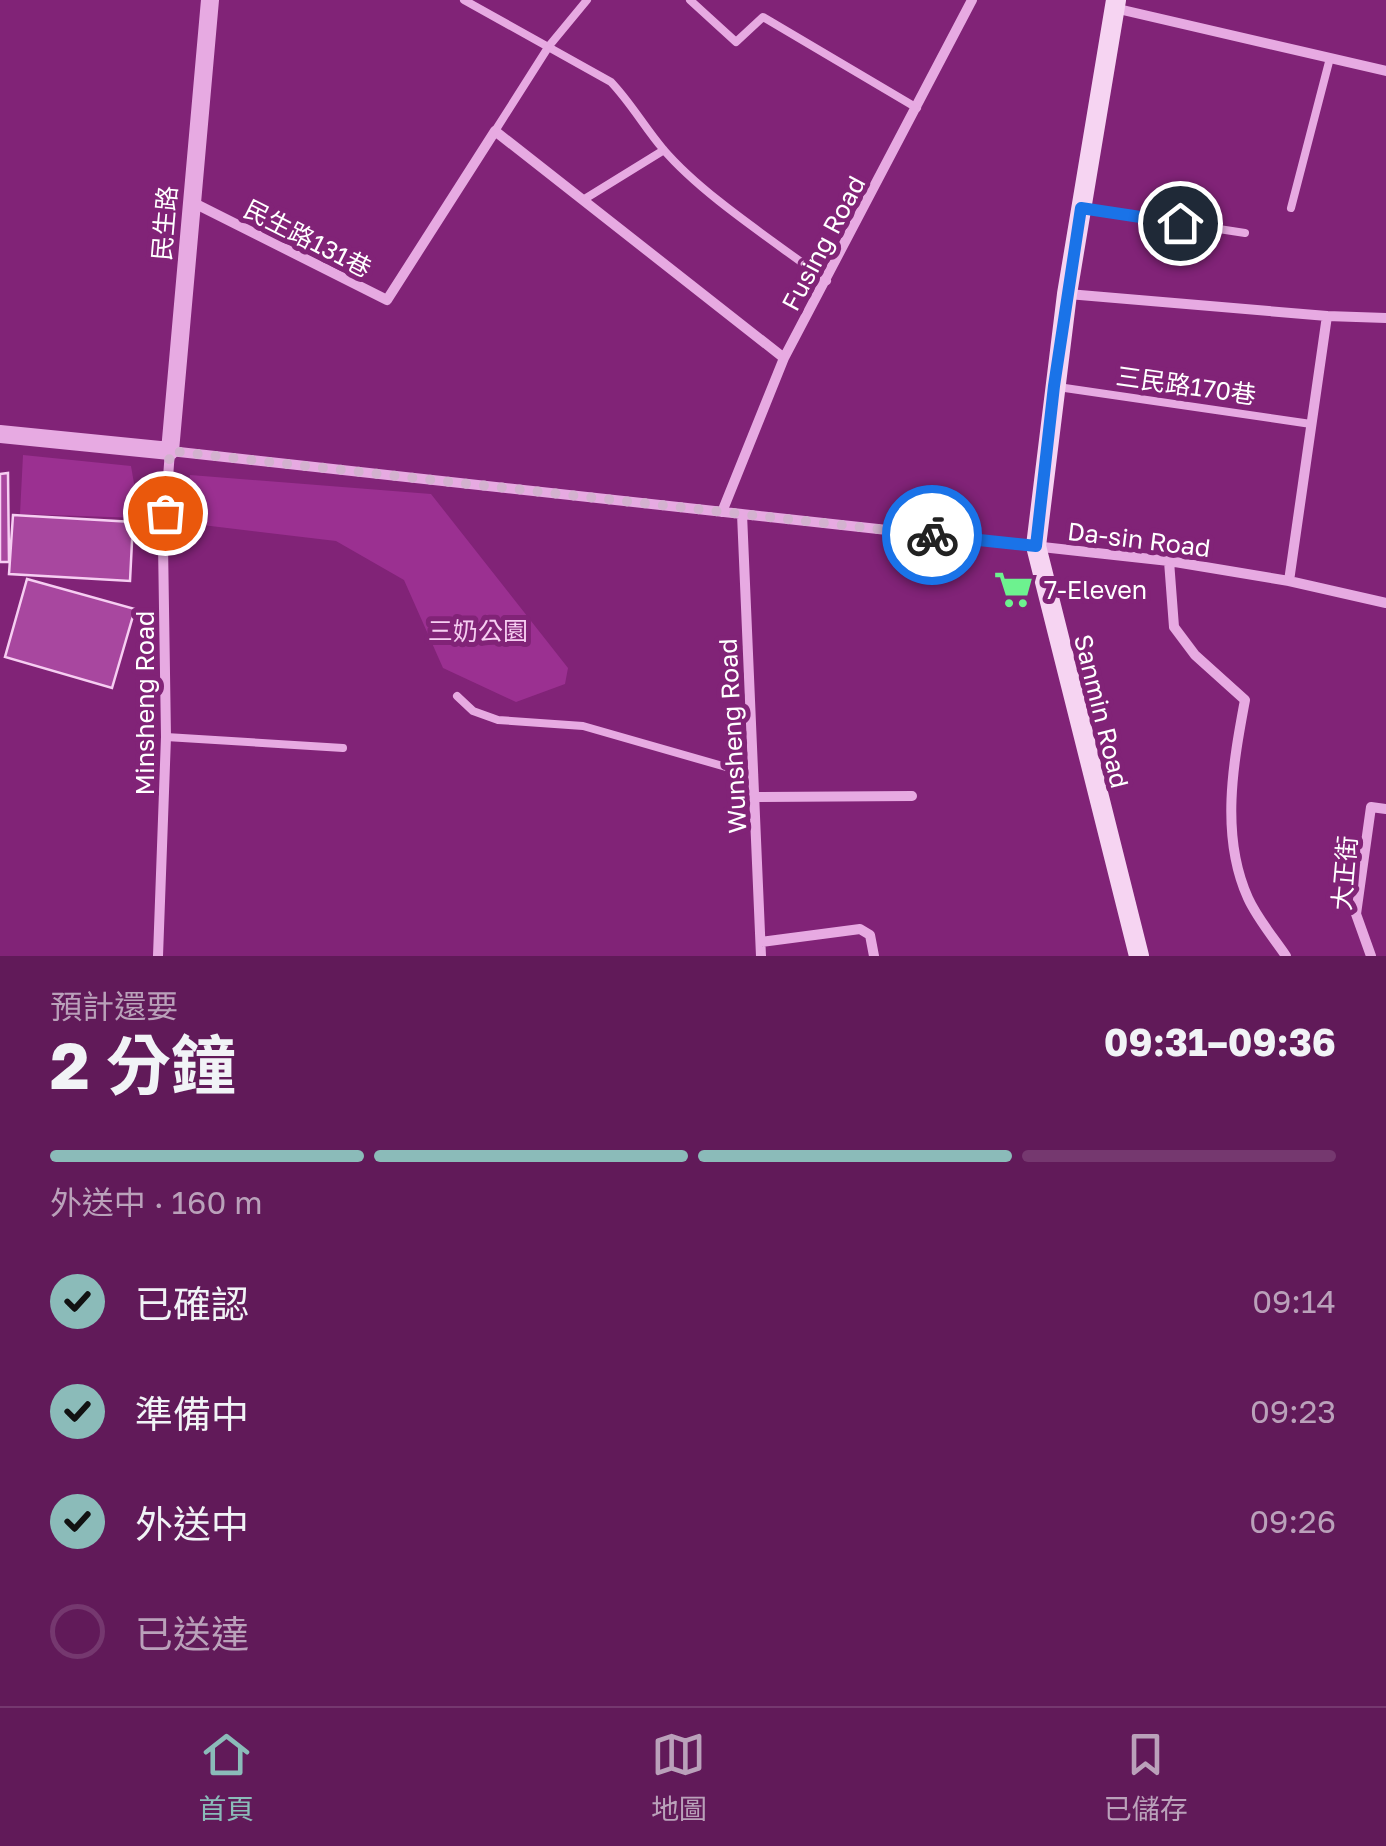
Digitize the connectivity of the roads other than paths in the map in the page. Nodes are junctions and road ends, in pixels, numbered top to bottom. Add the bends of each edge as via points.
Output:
1 (210, 0) edge
2 (464, 0) edge
3 (587, 0) edge
4 (972, 0) edge
5 (696, 2) edge
6 (1115, 4) edge
7 (549, 46) junction
8 (1330, 58) junction
9 (1386, 70) edge
10 (916, 108) junction
11 (494, 131) junction
12 (664, 150) junction
13 (583, 200) junction
14 (192, 202) junction
15 (1081, 208) junction
16 (1292, 208) dead end
17 (1245, 232) dead end
18 (826, 281) junction
19 (1067, 294) junction
20 (1327, 316) junction
21 (1386, 318) edge
22 (784, 358) junction
23 (1054, 386) junction
24 (1311, 424) junction
25 (0, 434) edge
26 (170, 451) junction
27 (722, 512) junction
28 (742, 514) junction
29 (1036, 546) junction
30 (1169, 561) junction
31 (1289, 581) junction
32 (1386, 603) edge
33 (457, 696) dead end
34 (166, 737) junction
35 (343, 748) dead end
36 (754, 775) junction
37 (755, 796) junction
38 (912, 796) dead end
39 (1386, 809) edge
40 (761, 942) junction
41 (158, 956) edge
42 (761, 956) edge
43 (874, 956) edge
44 (1139, 956) edge
45 (1286, 956) edge
46 (1371, 956) edge

1 - 14 street, 民生路
2 - 7 lane
3 - 7 lane
4 - 10 street, Fusing Road
5 - 10 lane via 736,42 763,18
6 - 8 street
6 - 15 main road, Sanmin Road
7 - 11 lane
7 - 12 lane via 611,82
8 - 9 street
8 - 16 lane
10 - 18 street, Fusing Road
11 - 13 street
11 - 14 street, 民生路131巷 via 386,300
12 - 13 lane
12 - 18 lane
13 - 22 street
14 - 26 street, 民生路
15 - 17 lane
15 - 19 main road, Sanmin Road
18 - 22 street, Fusing Road
19 - 20 street
19 - 23 main road, Sanmin Road
20 - 21 street
20 - 24 street
22 - 27 street, Fusing Road
23 - 24 lane, 三民路170巷
23 - 29 main road, Sanmin Road
24 - 31 street
25 - 26 street
26 - 27 street, Da-sin Road
26 - 34 street, Minsheng Road via 163,544
27 - 28 street, Da-sin Road
28 - 29 street, Da-sin Road
28 - 36 street, Wunsheng Road
29 - 30 street, Da-sin Road
29 - 44 main road, Sanmin Road
30 - 31 street, Da-sin Road
30 - 45 street via 1174,627 1194,655 1245,700 1230,832 1248,897
31 - 32 street, Da-sin Road
33 - 36 lane via 472,711 498,720 583,726
34 - 35 lane
34 - 41 street, Minsheng Road
36 - 37 street, Wunsheng Road
37 - 38 street
37 - 40 street, Wunsheng Road
39 - 46 street, 大正街 via 1371,807 1356,914
40 - 42 street, Wunsheng Road
40 - 43 street via 866,930

